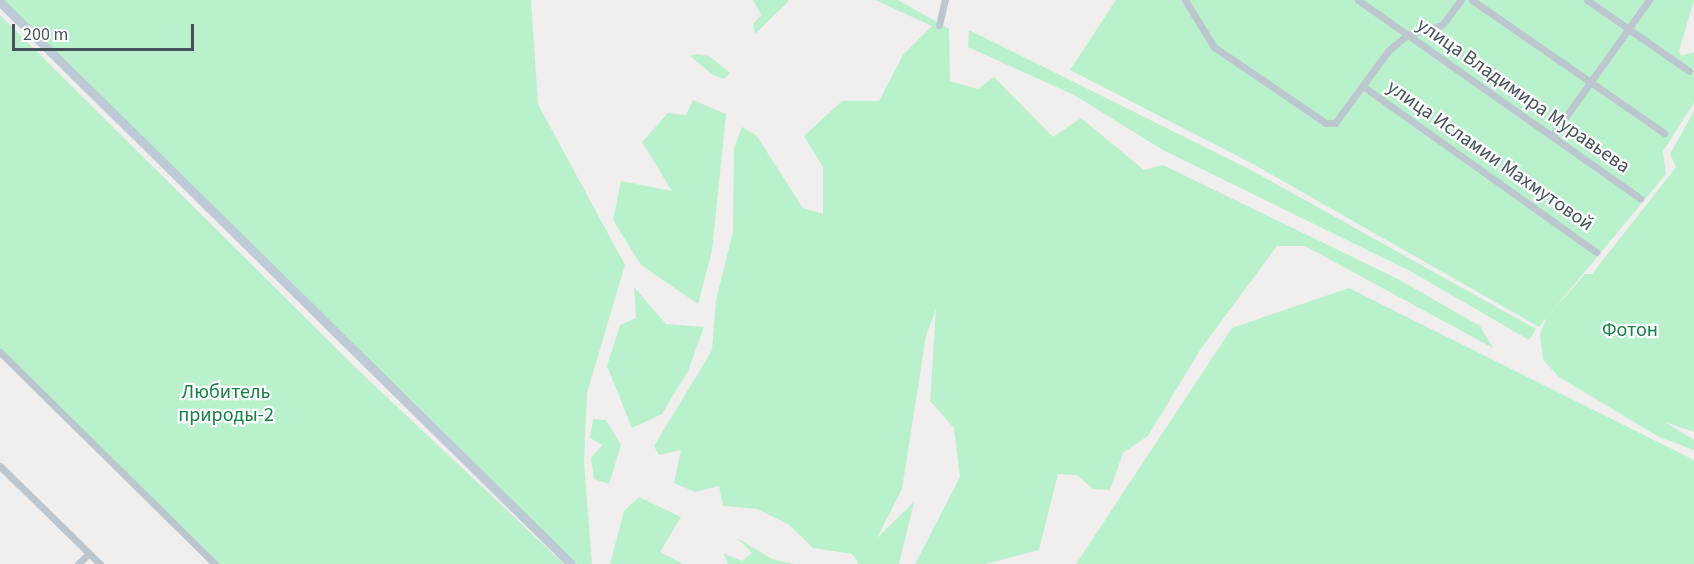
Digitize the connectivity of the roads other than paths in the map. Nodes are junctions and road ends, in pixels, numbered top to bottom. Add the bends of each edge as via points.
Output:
1 (945, 0) edge
2 (1185, 0) edge
3 (1358, 0) edge
4 (1461, 0) edge
5 (1473, 0) edge
6 (1587, 0) edge
7 (1649, 0) edge
8 (0, 3) edge
9 (939, 25) dead end
10 (1628, 29) junction
11 (1407, 35) junction
12 (1689, 71) dead end
13 (1590, 82) junction
14 (1364, 87) junction
15 (1664, 133) dead end
16 (1552, 135) junction
17 (1640, 198) dead end
18 (1596, 252) dead end
19 (0, 352) edge
20 (0, 465) edge
21 (88, 554) junction
22 (78, 564) edge
23 (100, 564) edge
24 (215, 564) edge
25 (571, 564) edge

1 - 9 street
2 - 14 street via 1214,47 1326,123 1335,123
3 - 11 street, улица Владимира Муравьева
4 - 11 street via 1442,25
5 - 13 street
6 - 10 street
7 - 10 street
8 - 25 street
10 - 12 street
10 - 13 street
11 - 14 street via 1388,51
11 - 16 street, улица Владимира Муравьева
13 - 15 street
13 - 16 street
14 - 18 street, улица Исламии Махмутовой
16 - 17 street, улица Владимира Муравьева
19 - 24 street
20 - 21 street
21 - 22 street
21 - 23 street

